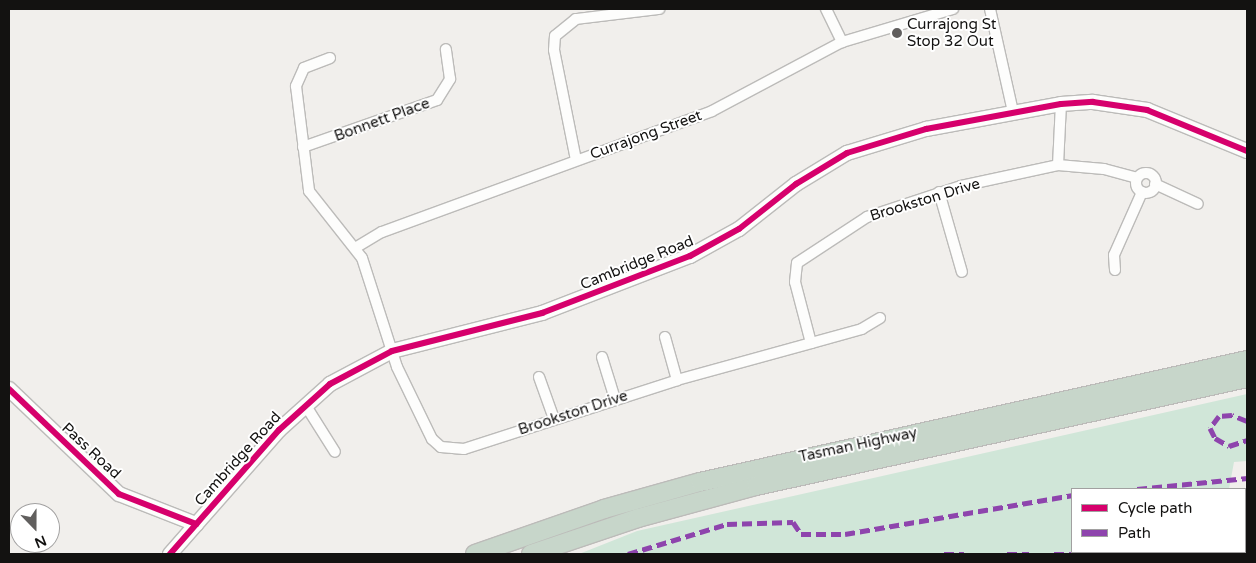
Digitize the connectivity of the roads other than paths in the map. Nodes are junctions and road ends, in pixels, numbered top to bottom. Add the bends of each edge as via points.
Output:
1 (659, 9) edge
2 (826, 9) edge
3 (953, 9) edge
4 (990, 9) edge
5 (933, 11) edge
6 (842, 42) junction
7 (446, 49) dead end
8 (330, 58) dead end
9 (1061, 104) junction
10 (1013, 112) junction
11 (303, 147) junction
12 (1247, 151) edge
13 (576, 160) junction
14 (1058, 165) junction
15 (1137, 178) junction
16 (1156, 184) junction
17 (939, 192) junction
18 (1142, 192) junction
19 (1198, 204) dead end
20 (355, 248) junction
21 (1115, 270) dead end
22 (962, 272) dead end
23 (880, 318) dead end
24 (665, 337) dead end
25 (811, 343) junction
26 (392, 351) junction
27 (602, 357) dead end
28 (1247, 360) edge
29 (539, 376) dead end
30 (1247, 378) edge
31 (678, 380) junction
32 (9, 389) edge
33 (615, 399) junction
34 (306, 406) junction
35 (554, 419) junction
36 (335, 452) dead end
37 (196, 524) junction
38 (170, 554) edge
39 (475, 554) edge
40 (531, 554) edge

1 - 13 street via 576,19 555,36 554,50
2 - 6 street
3 - 5 street, Currajong Street
4 - 10 street
5 - 6 street, Currajong Street
6 - 13 street, Currajong Street via 712,111
7 - 11 street, Bonnett Place via 449,85 437,100
8 - 11 street, Brookston Drive via 304,68 297,79
9 - 10 main road, Cambridge Road
9 - 12 main road, Cambridge Road via 1093,102 1147,110
9 - 14 street
10 - 26 main road, Cambridge Road via 884,139 847,153 796,184 739,229 664,267 542,313
11 - 20 street, Brookston Drive via 313,199
13 - 20 street, Currajong Street via 382,232
14 - 15 street, Brookston Drive via 1104,169
14 - 17 street, Brookston Drive
15 - 16 street via 1149,174
15 - 18 street via 1136,186
16 - 18 street via 1151,191
16 - 19 street
17 - 22 street
17 - 25 street, Brookston Drive via 866,217 797,263 795,282
18 - 21 street via 1114,255
20 - 26 street, Brookston Drive via 367,270
23 - 25 street, Brookston Drive via 862,329
24 - 31 street
25 - 31 street, Brookston Drive
26 - 34 main road, Cambridge Road via 330,384
26 - 35 street, Brookston Drive via 432,439 447,450 464,449
27 - 33 street
28 - 39 highway, Tasman Highway via 700,482 604,509
29 - 35 street
30 - 40 highway, Tasman Highway via 756,486 638,518
31 - 33 street, Brookston Drive
32 - 37 main road, Pass Road via 119,494
33 - 35 street, Brookston Drive
34 - 36 street
34 - 37 main road, Cambridge Road
37 - 38 main road, Cambridge Road

